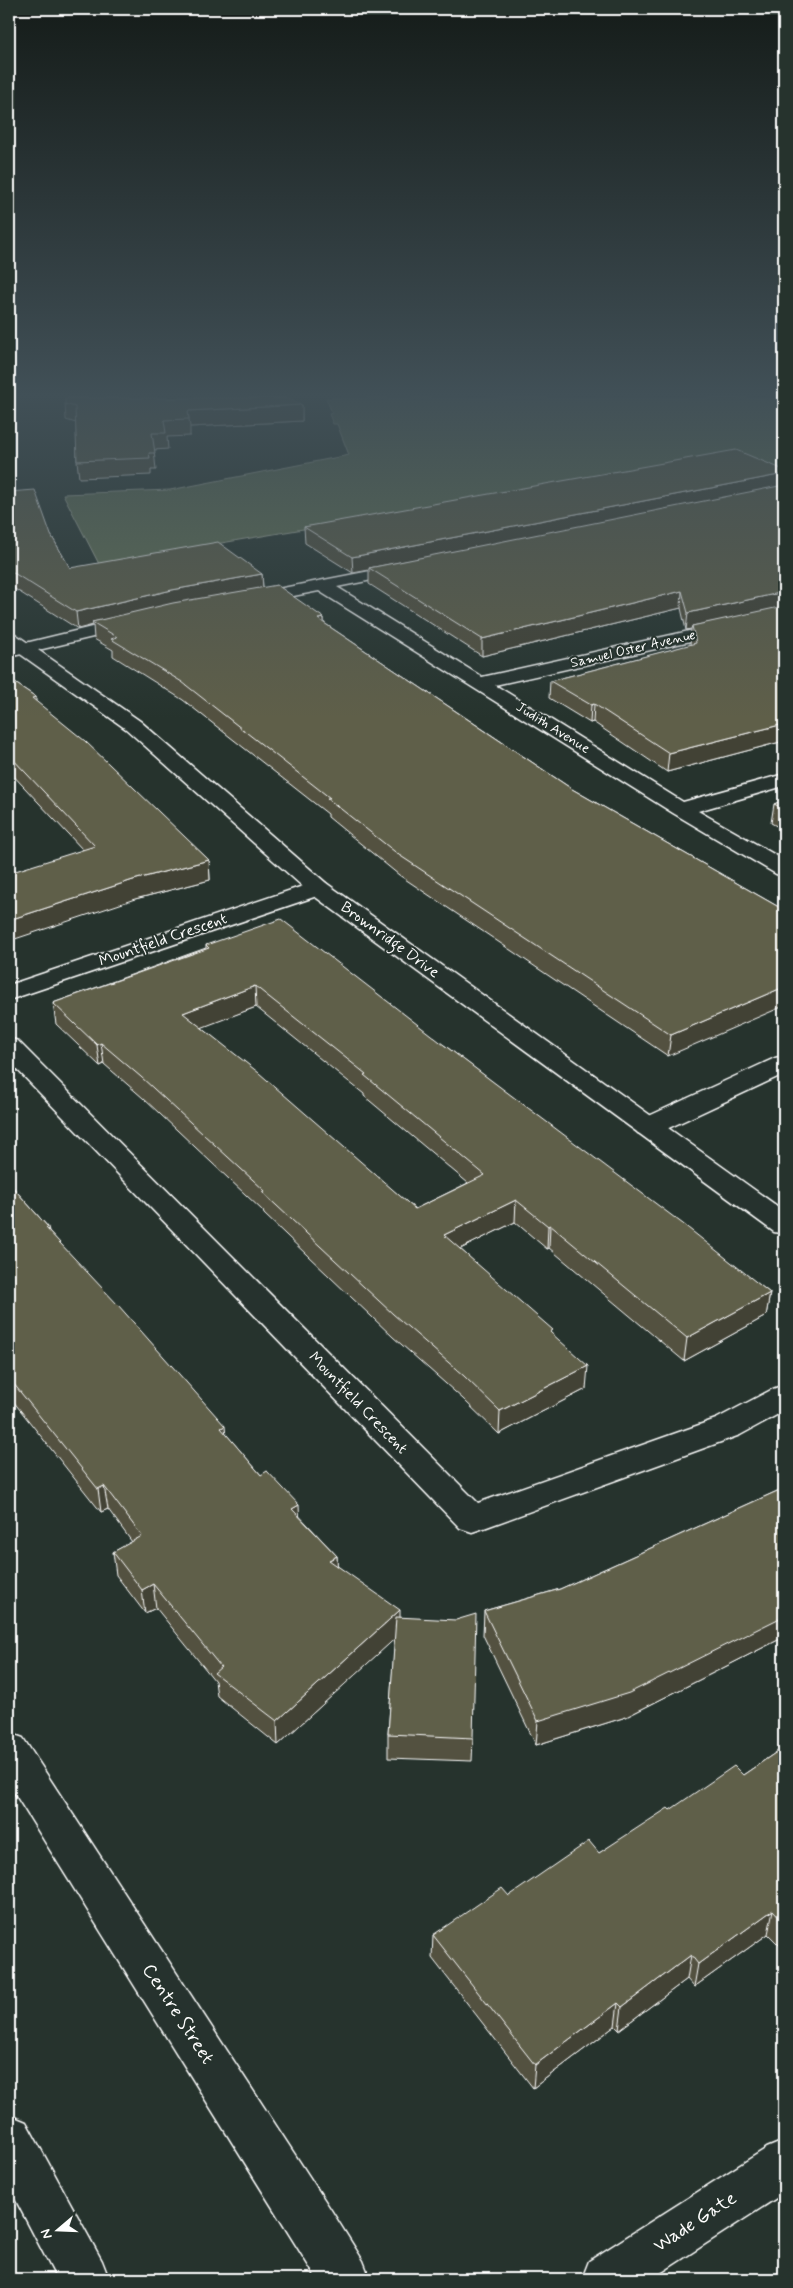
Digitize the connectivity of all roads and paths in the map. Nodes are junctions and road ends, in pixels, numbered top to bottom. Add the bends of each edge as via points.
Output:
1 (419, 567) edge
2 (323, 586) junction
3 (239, 601) edge
4 (784, 615) edge
5 (146, 619) edge
6 (14, 646) edge
7 (481, 683) junction
8 (784, 780) edge
9 (680, 808) junction
10 (784, 869) edge
11 (318, 888) junction
12 (9, 993) edge
13 (9, 1046) edge
14 (784, 1064) edge
15 (648, 1126) junction
16 (784, 1225) edge
17 (784, 1398) edge
18 (9, 1750) edge
19 (9, 2139) edge
20 (784, 2166) edge
21 (84, 2279) edge
22 (345, 2279) edge
23 (607, 2279) edge

1 - 2 street
2 - 3 street
2 - 7 street, Judith Avenue
4 - 7 street, Samuel Oster Avenue
5 - 6 street
6 - 11 street, Brownridge Drive via 133,725
7 - 9 street, Judith Avenue
8 - 9 street
9 - 10 street, Judith Avenue
11 - 12 street, Mountfield Crescent
11 - 15 street, Brownridge Drive
13 - 17 street, Mountfield Crescent via 472,1519 728,1427
14 - 15 street
15 - 16 street, Brownridge Drive
18 - 22 street, Centre Street
19 - 21 street
20 - 23 street, Wade Gate

